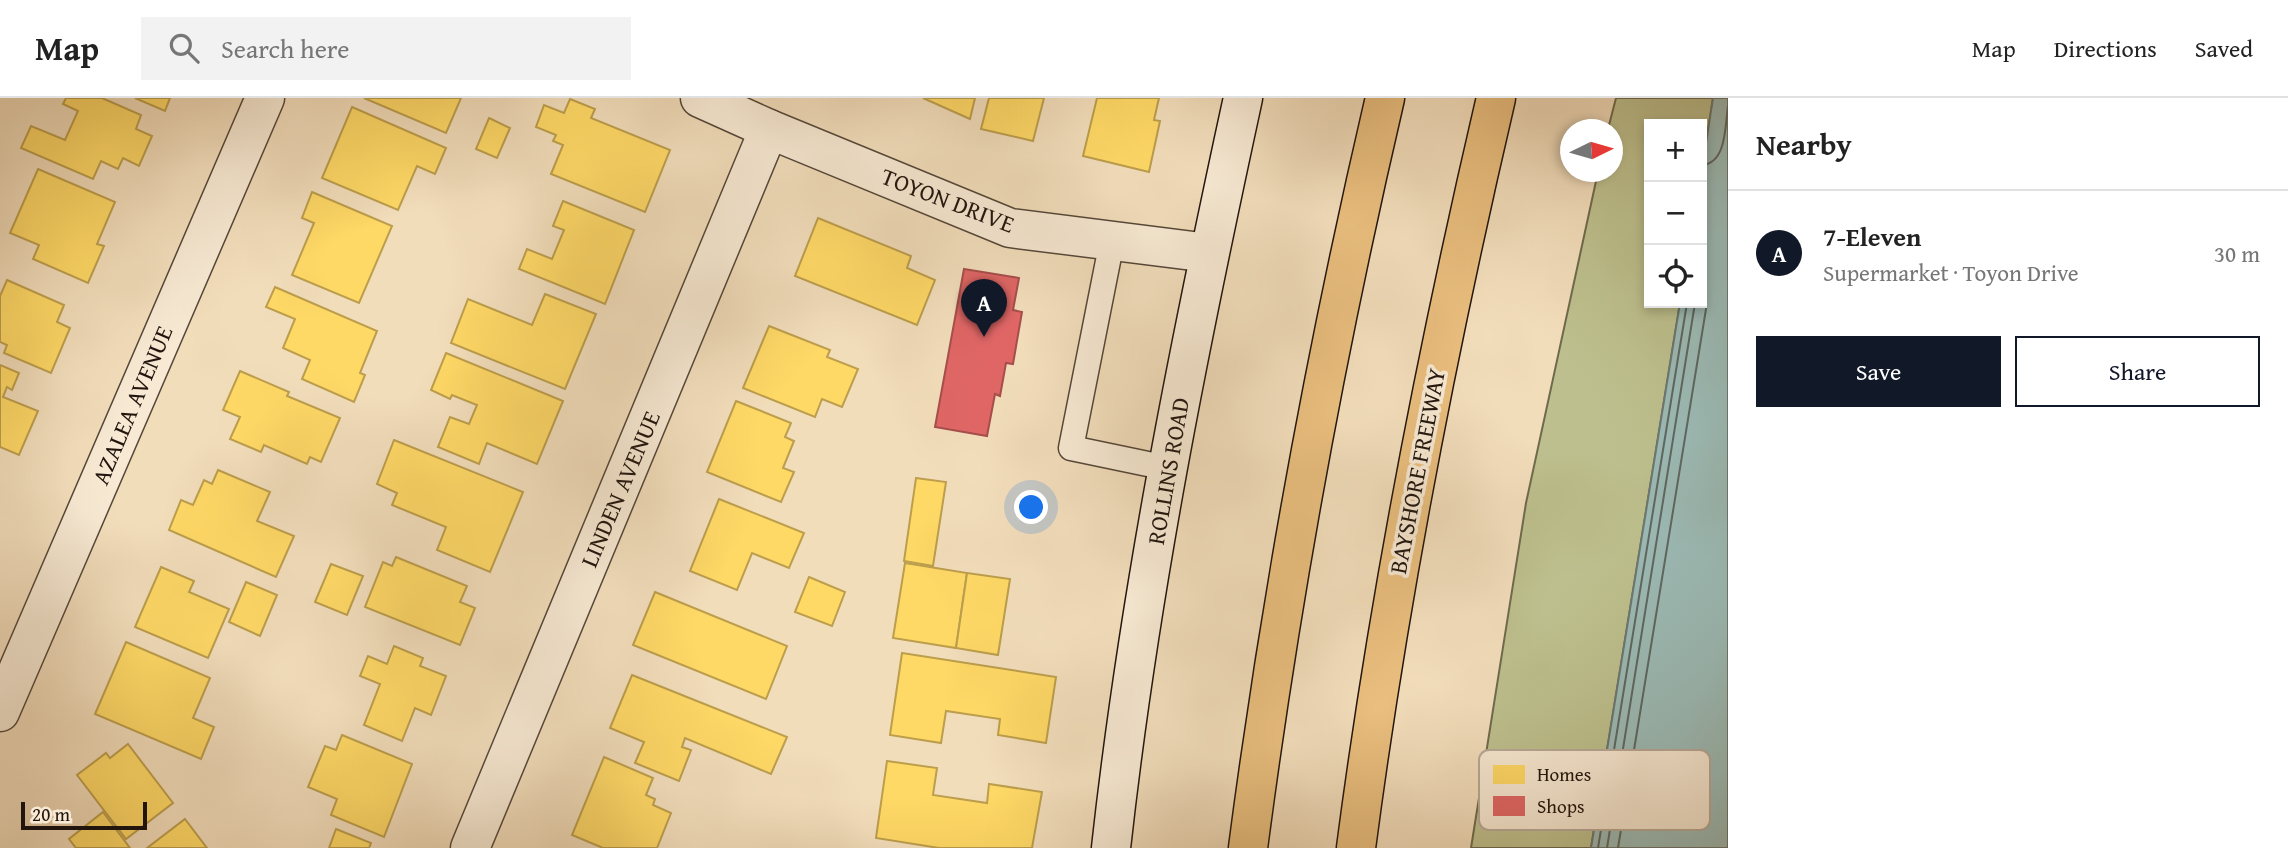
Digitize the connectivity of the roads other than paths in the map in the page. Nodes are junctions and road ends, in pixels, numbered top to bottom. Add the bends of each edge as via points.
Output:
1 (265, 98) edge
2 (700, 98) edge
3 (1243, 98) edge
4 (1385, 98) edge
5 (1496, 98) edge
6 (769, 129) junction
7 (1112, 241) junction
8 (1209, 253) junction
9 (1167, 468) junction
10 (0, 712) edge
11 (1367, 769) junction
12 (470, 848) edge
13 (1111, 848) edge
14 (1248, 848) edge
15 (1356, 848) edge
16 (1367, 848) edge

1 - 10 street, AZALEA AVENUE
2 - 6 street, TOYON DRIVE
3 - 8 street, ROLLINS ROAD
4 - 14 highway via 1321,392 1276,650
5 - 11 highway, BAYSHORE FREEWAY via 1428,410
6 - 7 street, TOYON DRIVE via 1010,228
6 - 12 street, LINDEN AVENUE
7 - 8 street, TOYON DRIVE
7 - 9 lane via 1071,448
8 - 9 street, ROLLINS ROAD
9 - 13 street, ROLLINS ROAD via 1125,722
11 - 15 highway, BAYSHORE FREEWAY
11 - 16 highway

